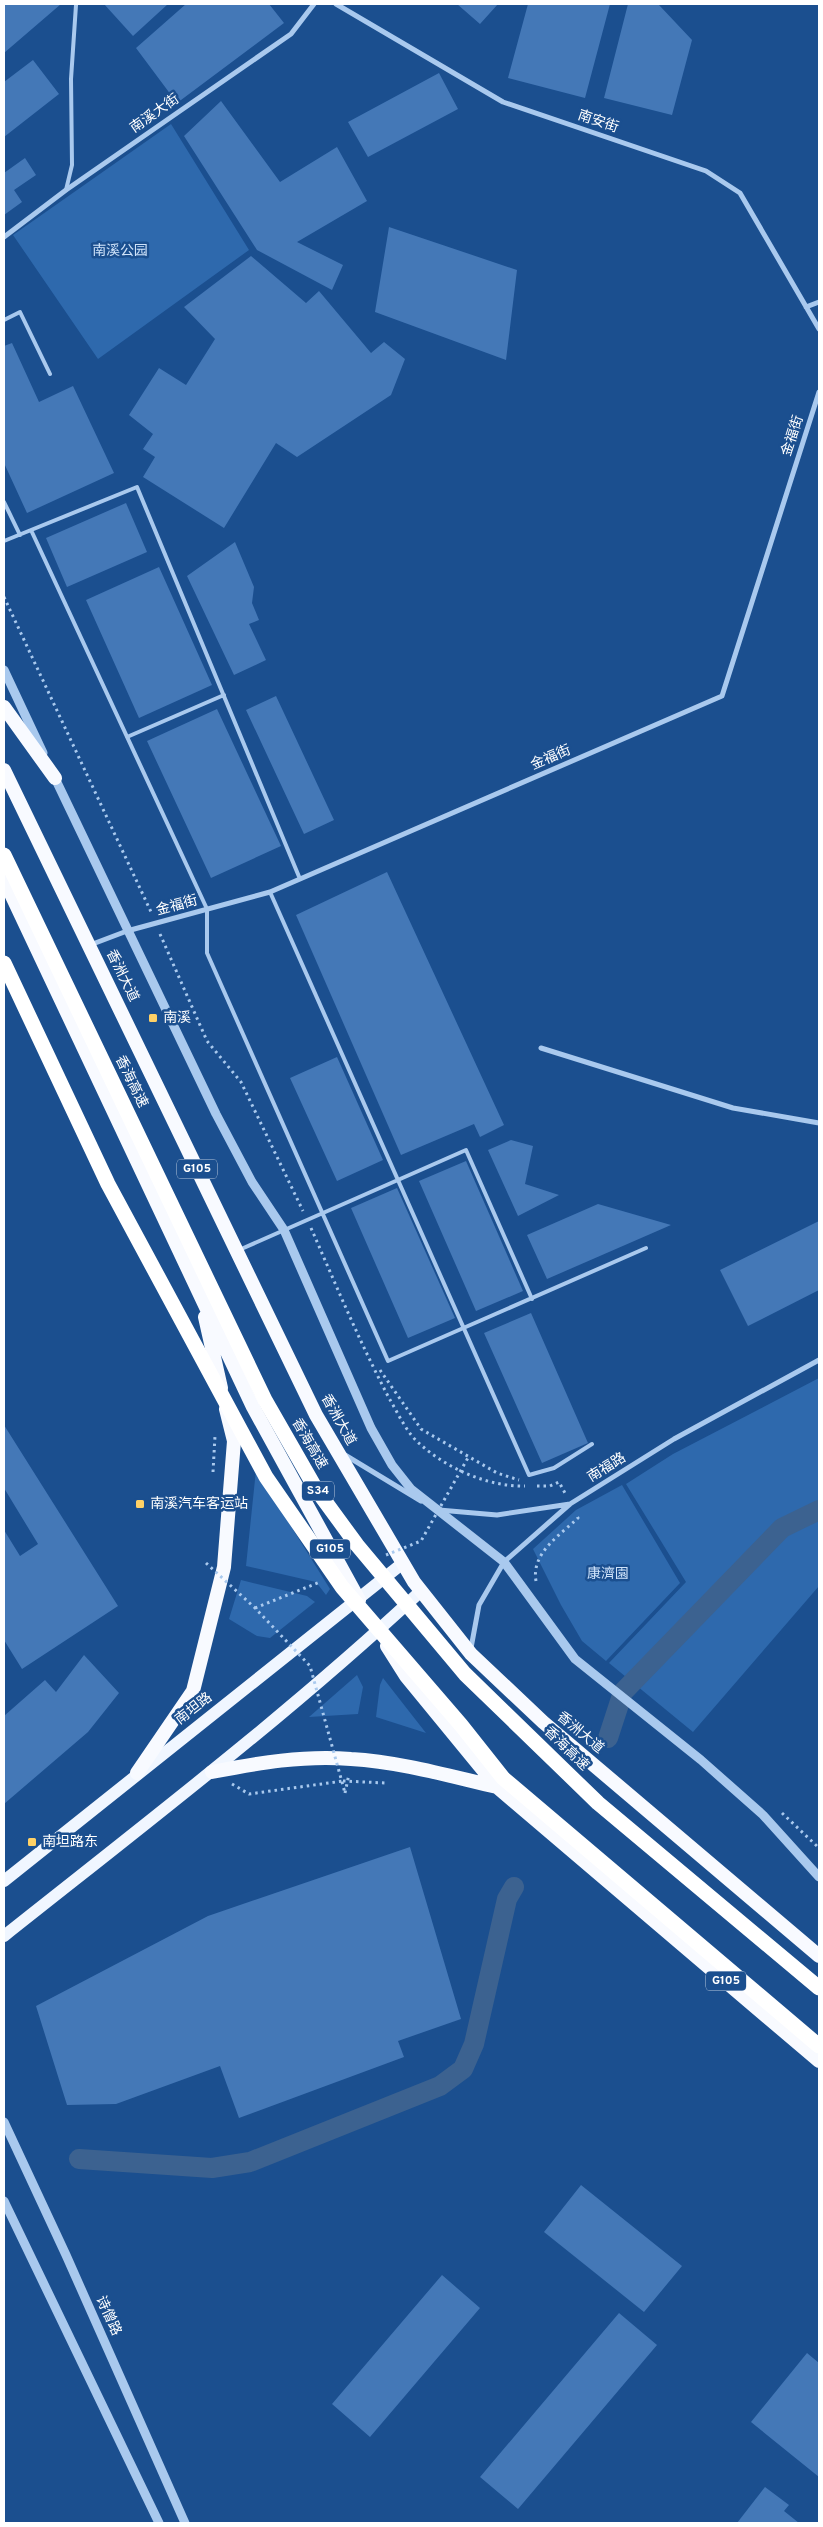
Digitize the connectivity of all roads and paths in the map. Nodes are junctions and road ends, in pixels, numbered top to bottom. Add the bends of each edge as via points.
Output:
1 (76, 4) edge
2 (314, 4) edge
3 (336, 4) edge
4 (66, 190) junction
5 (4, 238) edge
6 (819, 302) edge
7 (806, 306) junction
8 (4, 320) edge
9 (819, 329) edge
10 (50, 374) dead end
11 (819, 392) edge
12 (4, 502) edge
13 (31, 530) junction
14 (20, 535) junction
15 (4, 541) edge
16 (4, 670) edge
17 (224, 695) junction
18 (4, 707) edge
19 (127, 736) junction
20 (4, 770) edge
21 (55, 778) junction
22 (4, 855) edge
23 (300, 878) junction
24 (4, 879) edge
25 (270, 892) junction
26 (207, 909) junction
27 (127, 930) junction
28 (89, 946) junction
29 (4, 963) edge
30 (541, 1048) dead end
31 (819, 1123) edge
32 (398, 1180) junction
33 (323, 1213) junction
34 (284, 1230) junction
35 (646, 1248) dead end
36 (237, 1251) junction
37 (198, 1289) junction
38 (532, 1299) junction
39 (464, 1328) junction
40 (366, 1349) dead end
41 (819, 1360) edge
42 (592, 1444) dead end
43 (336, 1449) junction
44 (550, 1486) dead end
45 (570, 1504) junction
46 (436, 1510) junction
47 (403, 1562) junction
48 (504, 1562) junction
49 (206, 1563) dead end
50 (421, 1591) junction
51 (358, 1599) junction
52 (377, 1631) junction
53 (470, 1654) junction
54 (212, 1772) junction
55 (137, 1773) junction
56 (343, 1781) junction
57 (385, 1783) dead end
58 (497, 1787) junction
59 (345, 1793) dead end
60 (249, 1794) dead end
61 (819, 1877) edge
62 (4, 1881) edge
63 (4, 1936) edge
64 (819, 1956) edge
65 (819, 1988) edge
66 (819, 2046) edge
67 (819, 2061) edge
68 (4, 2122) edge
69 (4, 2201) edge
70 (159, 2523) edge
71 (185, 2523) edge

1 - 4 lane via 71,79 72,165
2 - 4 street, 南溪大街 via 291,34
3 - 7 street, 南安街 via 503,102 706,171 740,193
4 - 5 street, 南溪大街
6 - 7 street
7 - 9 street, 南安街
8 - 10 lane via 20,312
11 - 23 street, 金福街 via 722,696
12 - 14 lane
13 - 14 lane
13 - 17 lane via 137,487
13 - 19 lane
14 - 15 lane
16 - 21 street
17 - 19 lane
17 - 23 lane
18 - 21 highway
19 - 26 lane
20 - 28 highway, 香洲大道 / G105
21 - 27 street
22 - 65 highway, 香海高速 / S34, bridge via 265,1400 316,1489 357,1545 465,1674 598,1803
23 - 25 street, 金福街
24 - 37 highway, G105
25 - 26 street, 金福街
25 - 32 lane
26 - 27 street, 金福街
26 - 33 lane via 207,953
27 - 28 street, 金福街
27 - 34 street via 252,1182
28 - 36 highway, 香洲大道 / G105
29 - 66 highway, S34, bridge via 108,1184 250,1449 342,1587 503,1778
30 - 31 street via 733,1108
32 - 33 lane
32 - 38 lane via 466,1150
32 - 39 lane
33 - 34 lane
33 - 39 lane via 388,1362
34 - 36 lane
34 - 46 street via 371,1428 411,1489
35 - 38 lane
36 - 43 highway, 香洲大道 / G105 via 316,1415
37 - 51 highway, G105 via 253,1407
37 - 55 highway via 234,1441 224,1567 193,1691
38 - 39 lane
39 - 42 lane via 529,1475 554,1468
40 - 44 path via 421,1429 497,1473 515,1480
41 - 45 street, 南福路 via 674,1438
43 - 46 street via 367,1471
43 - 47 highway, 香洲大道 / G105
45 - 46 street via 497,1515
45 - 48 street, 南福路
46 - 48 street
47 - 50 highway, 香洲大道 / G105
47 - 51 main road, 南坦路
48 - 53 street, 南福路 via 479,1605
48 - 61 street via 575,1659 701,1760 763,1815
49 - 56 path, bridge via 255,1608 310,1666
50 - 52 main road
50 - 53 highway, 香洲大道 / G105
51 - 52 highway, G105
51 - 55 main road, 南坦路
52 - 54 main road
52 - 58 highway, G105 via 406,1676
53 - 64 highway, 香洲大道 / G105 via 543,1722
54 - 58 highway via 278,1760 351,1758 412,1767
54 - 63 main road
55 - 62 main road, 南坦路
56 - 57 path, bridge
56 - 59 path, bridge
56 - 60 path
58 - 67 highway, G105
68 - 71 street, 诗僧路
69 - 70 street

